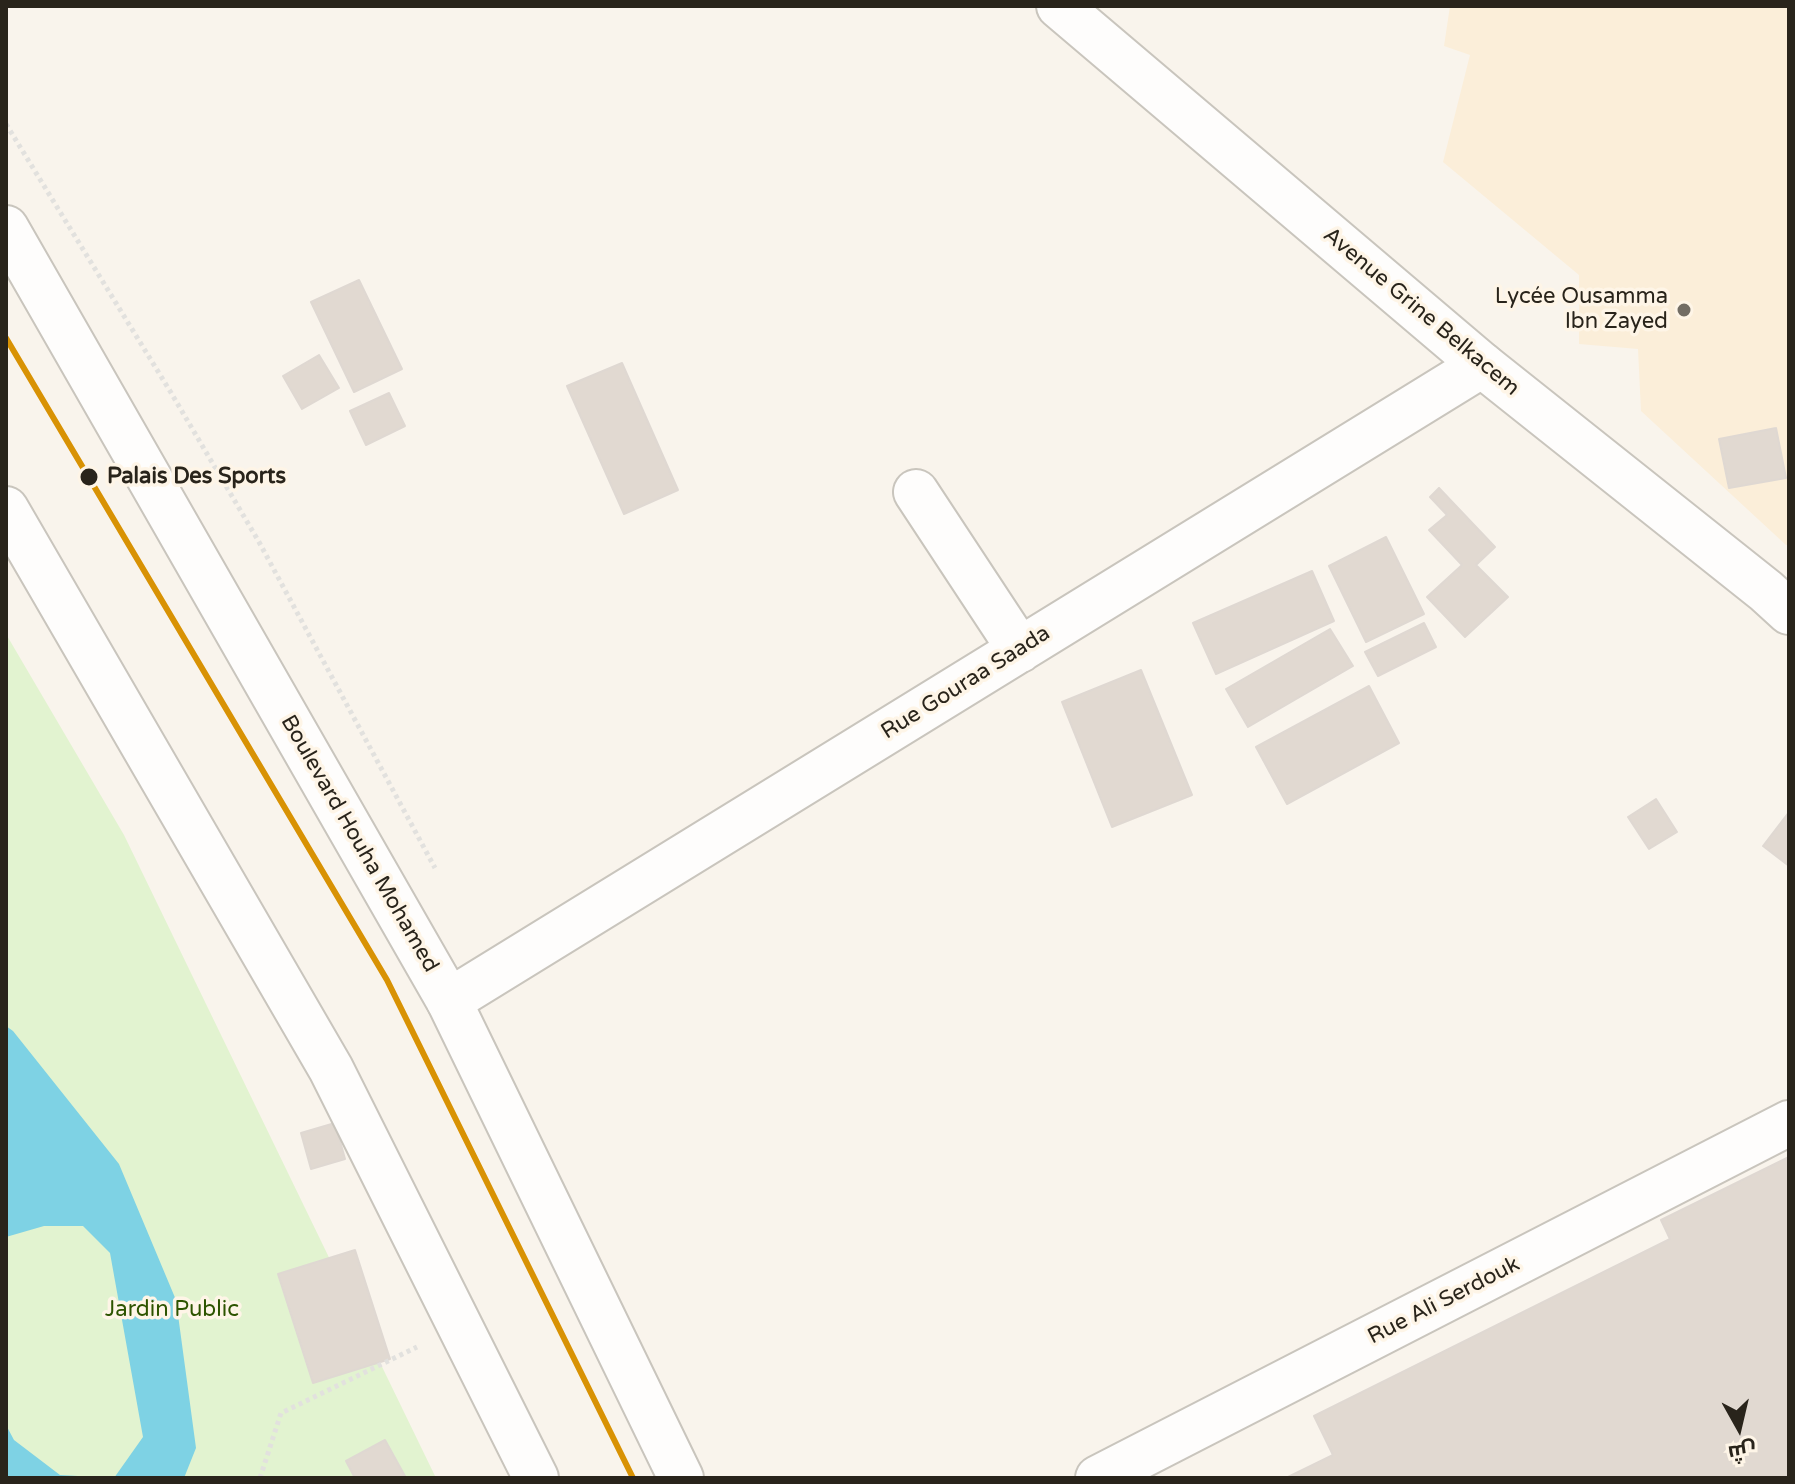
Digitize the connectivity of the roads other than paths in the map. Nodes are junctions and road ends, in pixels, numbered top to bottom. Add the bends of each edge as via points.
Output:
1 (1059, 6) edge
2 (6, 228) edge
3 (1482, 365) junction
4 (916, 492) dead end
5 (6, 509) edge
6 (1781, 598) edge
7 (1020, 650) junction
8 (449, 1001) junction
9 (1789, 1123) edge
10 (536, 1478) edge
11 (681, 1478) edge
12 (1098, 1478) edge

1 - 3 street, Avenue Grine Belkacem
2 - 8 street, Boulevard Houha Mohamed
3 - 6 street, Avenue Grine Belkacem
3 - 7 street, Rue Gouraa Saada
4 - 7 street
5 - 10 street via 331,1069
7 - 8 street, Rue Gouraa Saada
8 - 11 street, Boulevard Houha Mohamed
9 - 12 street, Rue Ali Serdouk

